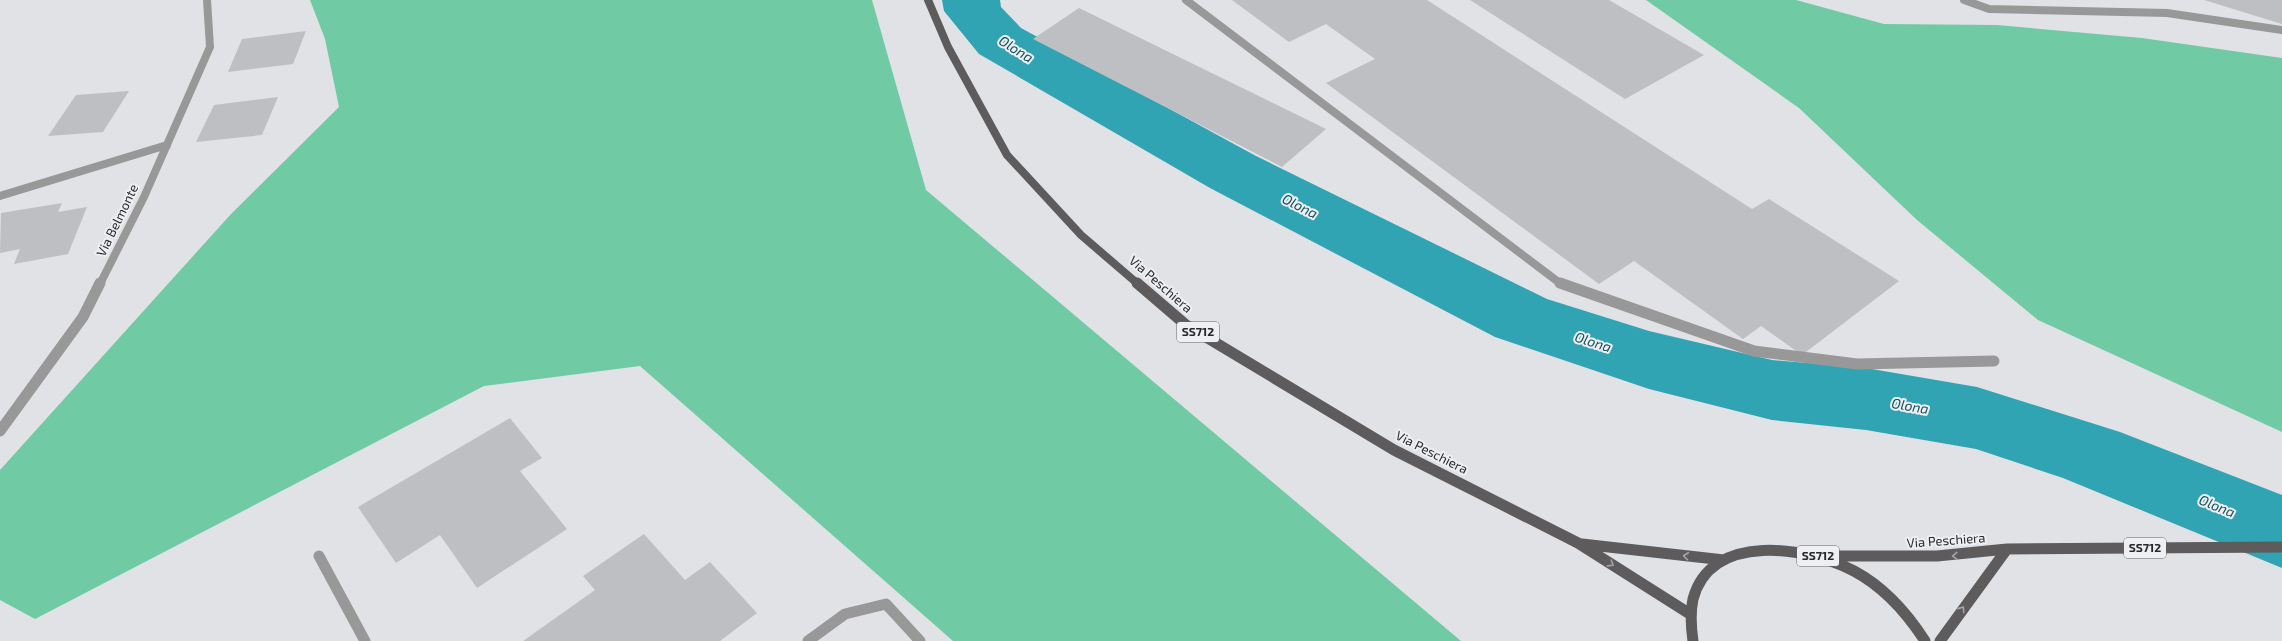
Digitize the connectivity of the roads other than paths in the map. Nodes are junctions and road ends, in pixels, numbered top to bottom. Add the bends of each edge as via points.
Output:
1 (207, 0) edge
2 (928, 0) edge
3 (1186, 0) edge
4 (1964, 0) edge
5 (2282, 30) edge
6 (167, 145) junction
7 (0, 196) edge
8 (1994, 361) dead end
9 (0, 431) edge
10 (1578, 543) junction
11 (2282, 547) edge
12 (2007, 549) junction
13 (319, 556) dead end
14 (1821, 556) junction
15 (1724, 560) junction
16 (1690, 614) junction
17 (365, 641) edge
18 (808, 641) edge
19 (920, 641) edge
20 (1693, 641) edge
21 (1925, 641) edge
22 (1940, 641) edge

1 - 6 street, Via Belmonte via 210,47
2 - 10 main road, Via Peschiera / SS712 via 948,47 1007,155 1082,236 1186,326 1394,450
3 - 8 street via 1563,285 1754,351 1857,364
4 - 5 street via 1989,9 2167,13
6 - 7 street
6 - 9 street, Via Belmonte via 144,197 83,317
15 -> 10 main road, Via Peschiera / SS712
10 -> 16 main road, Via Peschiera / SS712
11 - 12 main road, SS712
12 -> 14 main road, Via Peschiera / SS712 via 1966,556
22 -> 12 main road, Via Peschiera
13 - 17 street
14 - 15 main road, Via Peschiera / SS712 via 1786,549 1759,550
14 - 21 main road, Via Peschiera / SS712 via 1855,571 1887,594 1913,622
15 - 16 main road, Via Peschiera / SS712 via 1707,574 1695,592
16 - 20 main road, Via Peschiera / SS712
18 - 19 street via 845,614 886,604

